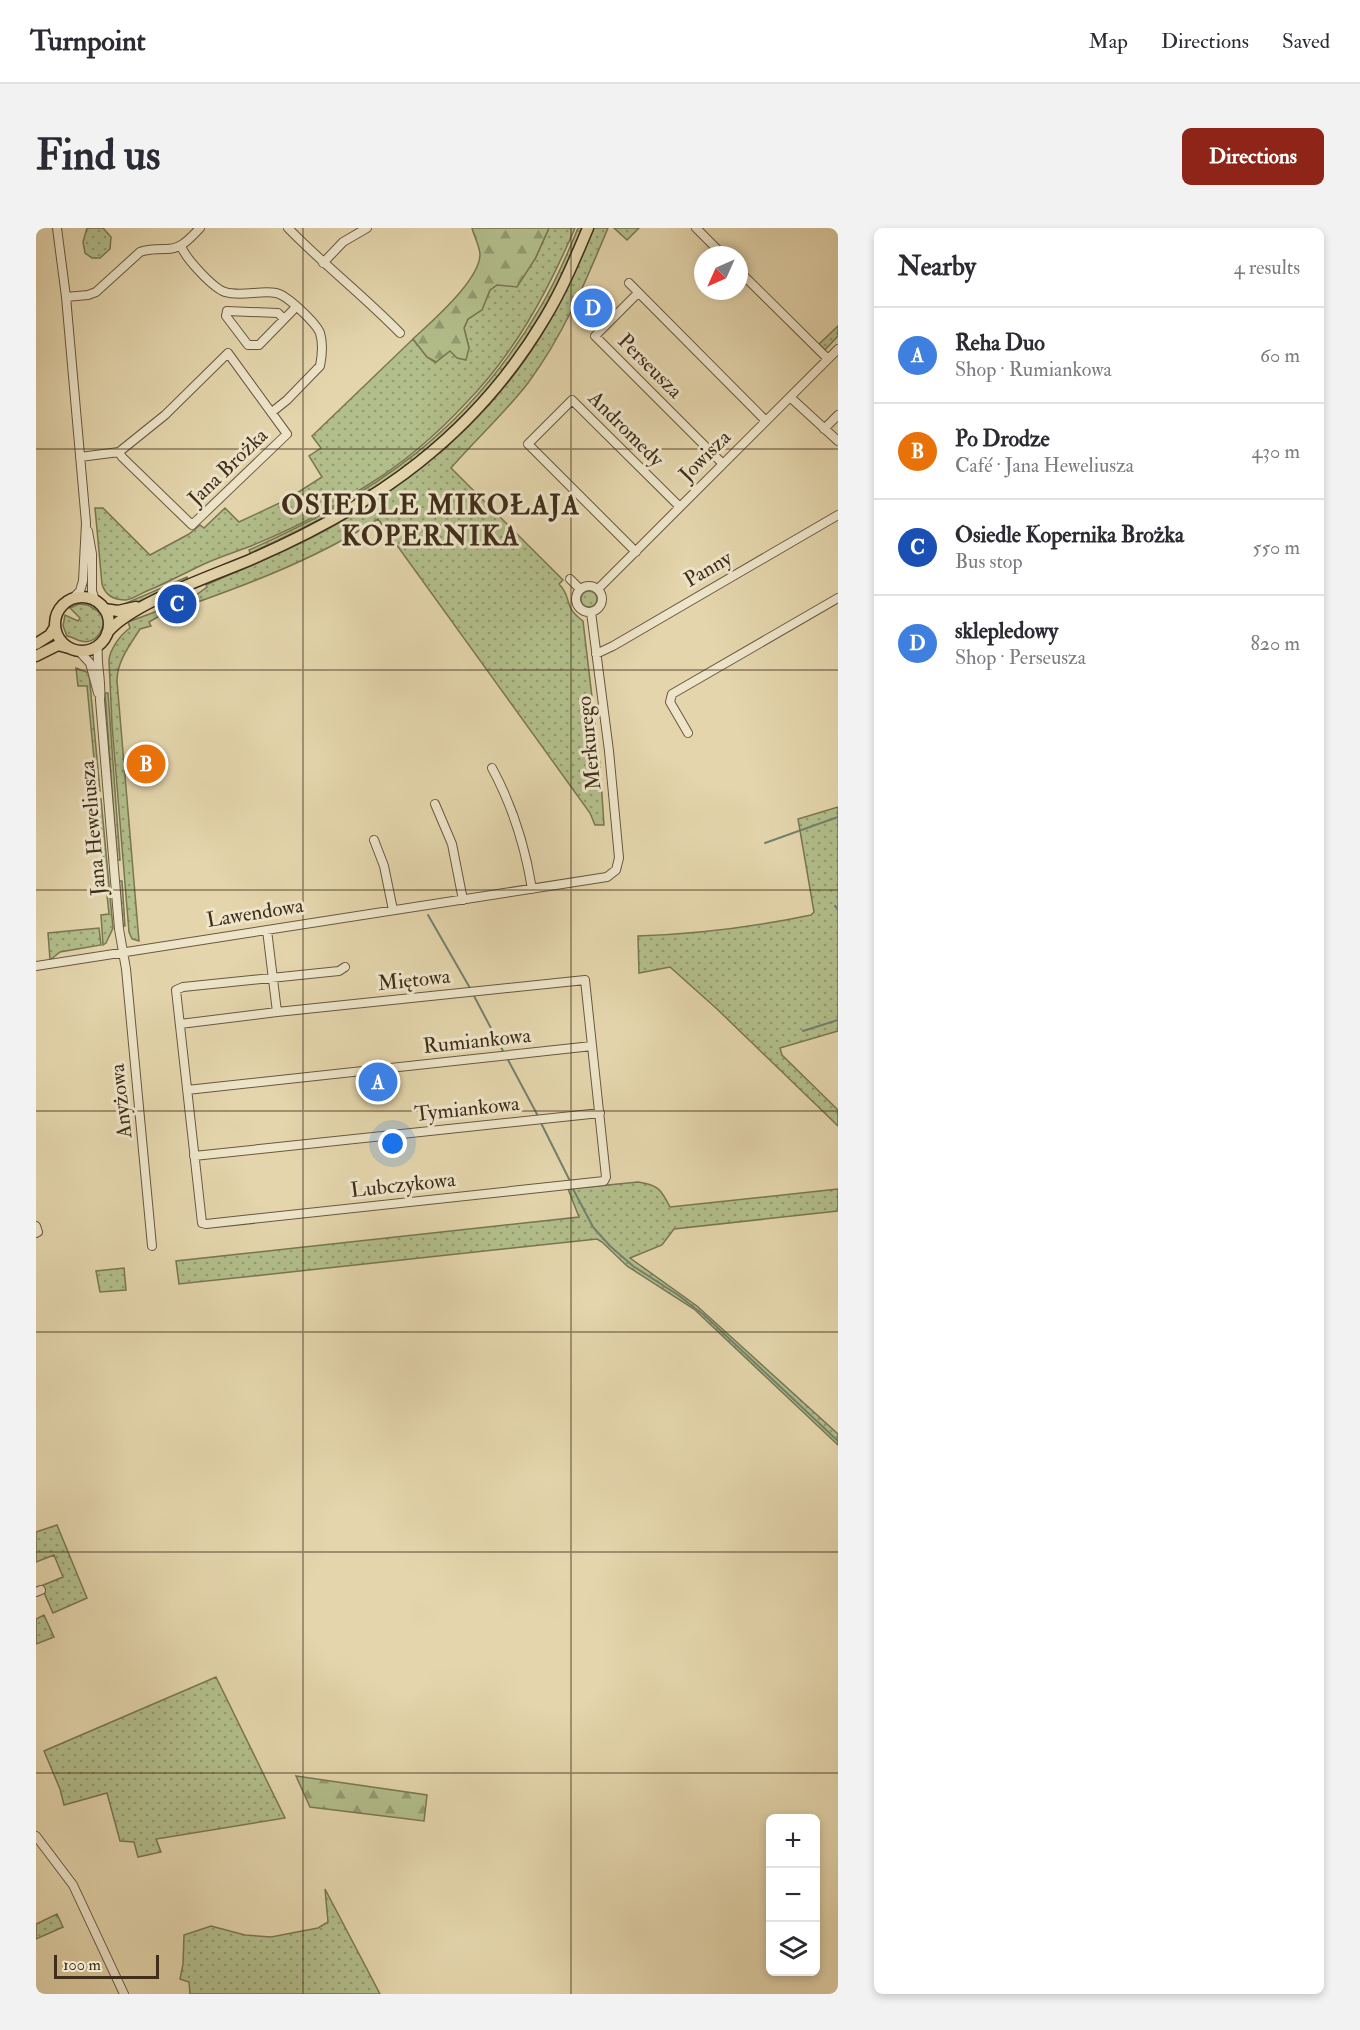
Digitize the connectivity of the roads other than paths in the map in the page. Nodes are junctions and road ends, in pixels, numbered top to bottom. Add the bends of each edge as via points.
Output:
1 (57, 228) edge
2 (200, 228) edge
3 (288, 228) edge
4 (367, 228) edge
5 (588, 228) edge
6 (696, 228) edge
7 (181, 246) junction
8 (714, 246) edge
9 (323, 263) junction
10 (748, 280) edge
11 (628, 284) dead end
12 (638, 293) junction
13 (66, 297) junction
14 (296, 307) junction
15 (284, 319) junction
16 (400, 333) dead end
17 (838, 349) edge
18 (828, 359) junction
19 (790, 397) junction
20 (272, 412) junction
21 (838, 415) edge
22 (766, 421) junction
23 (824, 429) junction
24 (838, 441) edge
25 (119, 452) junction
26 (80, 457) junction
27 (723, 464) junction
28 (680, 507) junction
29 (838, 515) edge
30 (86, 523) junction
31 (636, 552) junction
32 (570, 579) dead end
33 (580, 589) junction
34 (598, 589) junction
35 (838, 598) edge
36 (72, 599) junction
37 (95, 601) junction
38 (142, 606) junction
39 (104, 609) junction
40 (591, 612) junction
41 (55, 627) junction
42 (107, 633) junction
43 (36, 644) edge
44 (98, 645) junction
45 (74, 649) junction
46 (596, 654) junction
47 (36, 656) edge
48 (100, 700) junction
49 (688, 733) dead end
50 (492, 768) dead end
51 (435, 804) dead end
52 (374, 840) dead end
53 (615, 870) joint
54 (532, 889) junction
55 (463, 900) junction
56 (393, 910) junction
57 (267, 930) junction
58 (123, 952) junction
59 (36, 966) edge
60 (345, 967) dead end
61 (273, 978) junction
62 (277, 1012) junction
63 (180, 1024) junction
64 (592, 1046) junction
65 (187, 1090) junction
66 (600, 1113) junction
67 (194, 1156) junction
68 (36, 1226) edge
69 (36, 1233) edge
70 (152, 1246) dead end
71 (36, 1836) edge
72 (124, 1994) edge

1 - 13 street
2 - 7 street
3 - 9 street
4 - 9 street via 344,242
5 - 38 main road via 555,301 520,357 485,401 431,453 385,489 324,525
6 - 8 street
7 - 13 street via 146,249 96,292
7 - 14 street via 187,258 224,291 277,293
9 - 16 street
10 - 18 street
11 - 12 street, Perseusza
12 - 22 street, Perseusza
12 - 27 street, Perseusza via 595,336
13 - 26 street
14 - 15 street
14 - 20 street via 320,334 320,366
15 - 15 street via 278,313 227,311 226,316 248,345 253,346 259,345
17 - 18 street, Jowisza
18 - 19 street, Jowisza
19 - 22 street, Jowisza
19 - 23 street
20 - 25 street, Jana Brożka via 228,353 165,415
20 - 25 street, Jana Brożka via 286,430 284,439 192,525
21 - 23 street
22 - 27 street, Jowisza
23 - 24 street
25 - 26 street
26 - 30 street
27 - 28 street, Jowisza
28 - 31 street, Jowisza
28 - 31 street, Andromedy via 572,400 528,444
29 - 46 street, Panny
30 - 36 street via 83,581
30 - 37 street
31 - 34 street, Jowisza
32 - 33 street
33 - 34 street
33 - 40 street via 577,605
34 - 40 street, Jowisza via 602,603
35 - 49 street via 672,694 670,702
36 - 37 main road
36 - 41 main road via 58,611
37 - 39 main road
38 - 39 main road via 118,611
38 - 42 main road
39 - 42 main road
40 - 46 street, Merkurego
41 - 43 main road
41 - 45 main road via 59,638
42 - 44 main road
44 - 45 main road via 89,650
44 - 48 street, Jana Heweliusza
45 - 47 main road via 58,645
45 - 48 street, Jana Heweliusza via 90,663
46 - 53 street, Merkurego via 619,858
48 - 58 street, Jana Heweliusza
50 - 54 street via 514,815
51 - 55 street via 452,844
52 - 56 street
53 - 54 street, Lawendowa via 607,877
54 - 55 street, Lawendowa
55 - 56 street, Lawendowa
56 - 57 street, Lawendowa
57 - 58 street, Lawendowa
57 - 61 street
58 - 59 street, Lawendowa
58 - 70 street, Anyżowa
60 - 61 street via 339,971
61 - 62 street
61 - 63 street, Lubczykowa via 178,988
62 - 63 street, Miętowa
62 - 64 street, Miętowa via 585,980
63 - 65 street, Lubczykowa
64 - 65 street, Rumiankowa
64 - 66 street, Lubczykowa
65 - 67 street, Lubczykowa
66 - 67 street, Tymiankowa
66 - 67 street, Lubczykowa via 604,1181 218,1223 202,1223 200,1218
68 - 69 street
71 - 72 street via 73,1885

